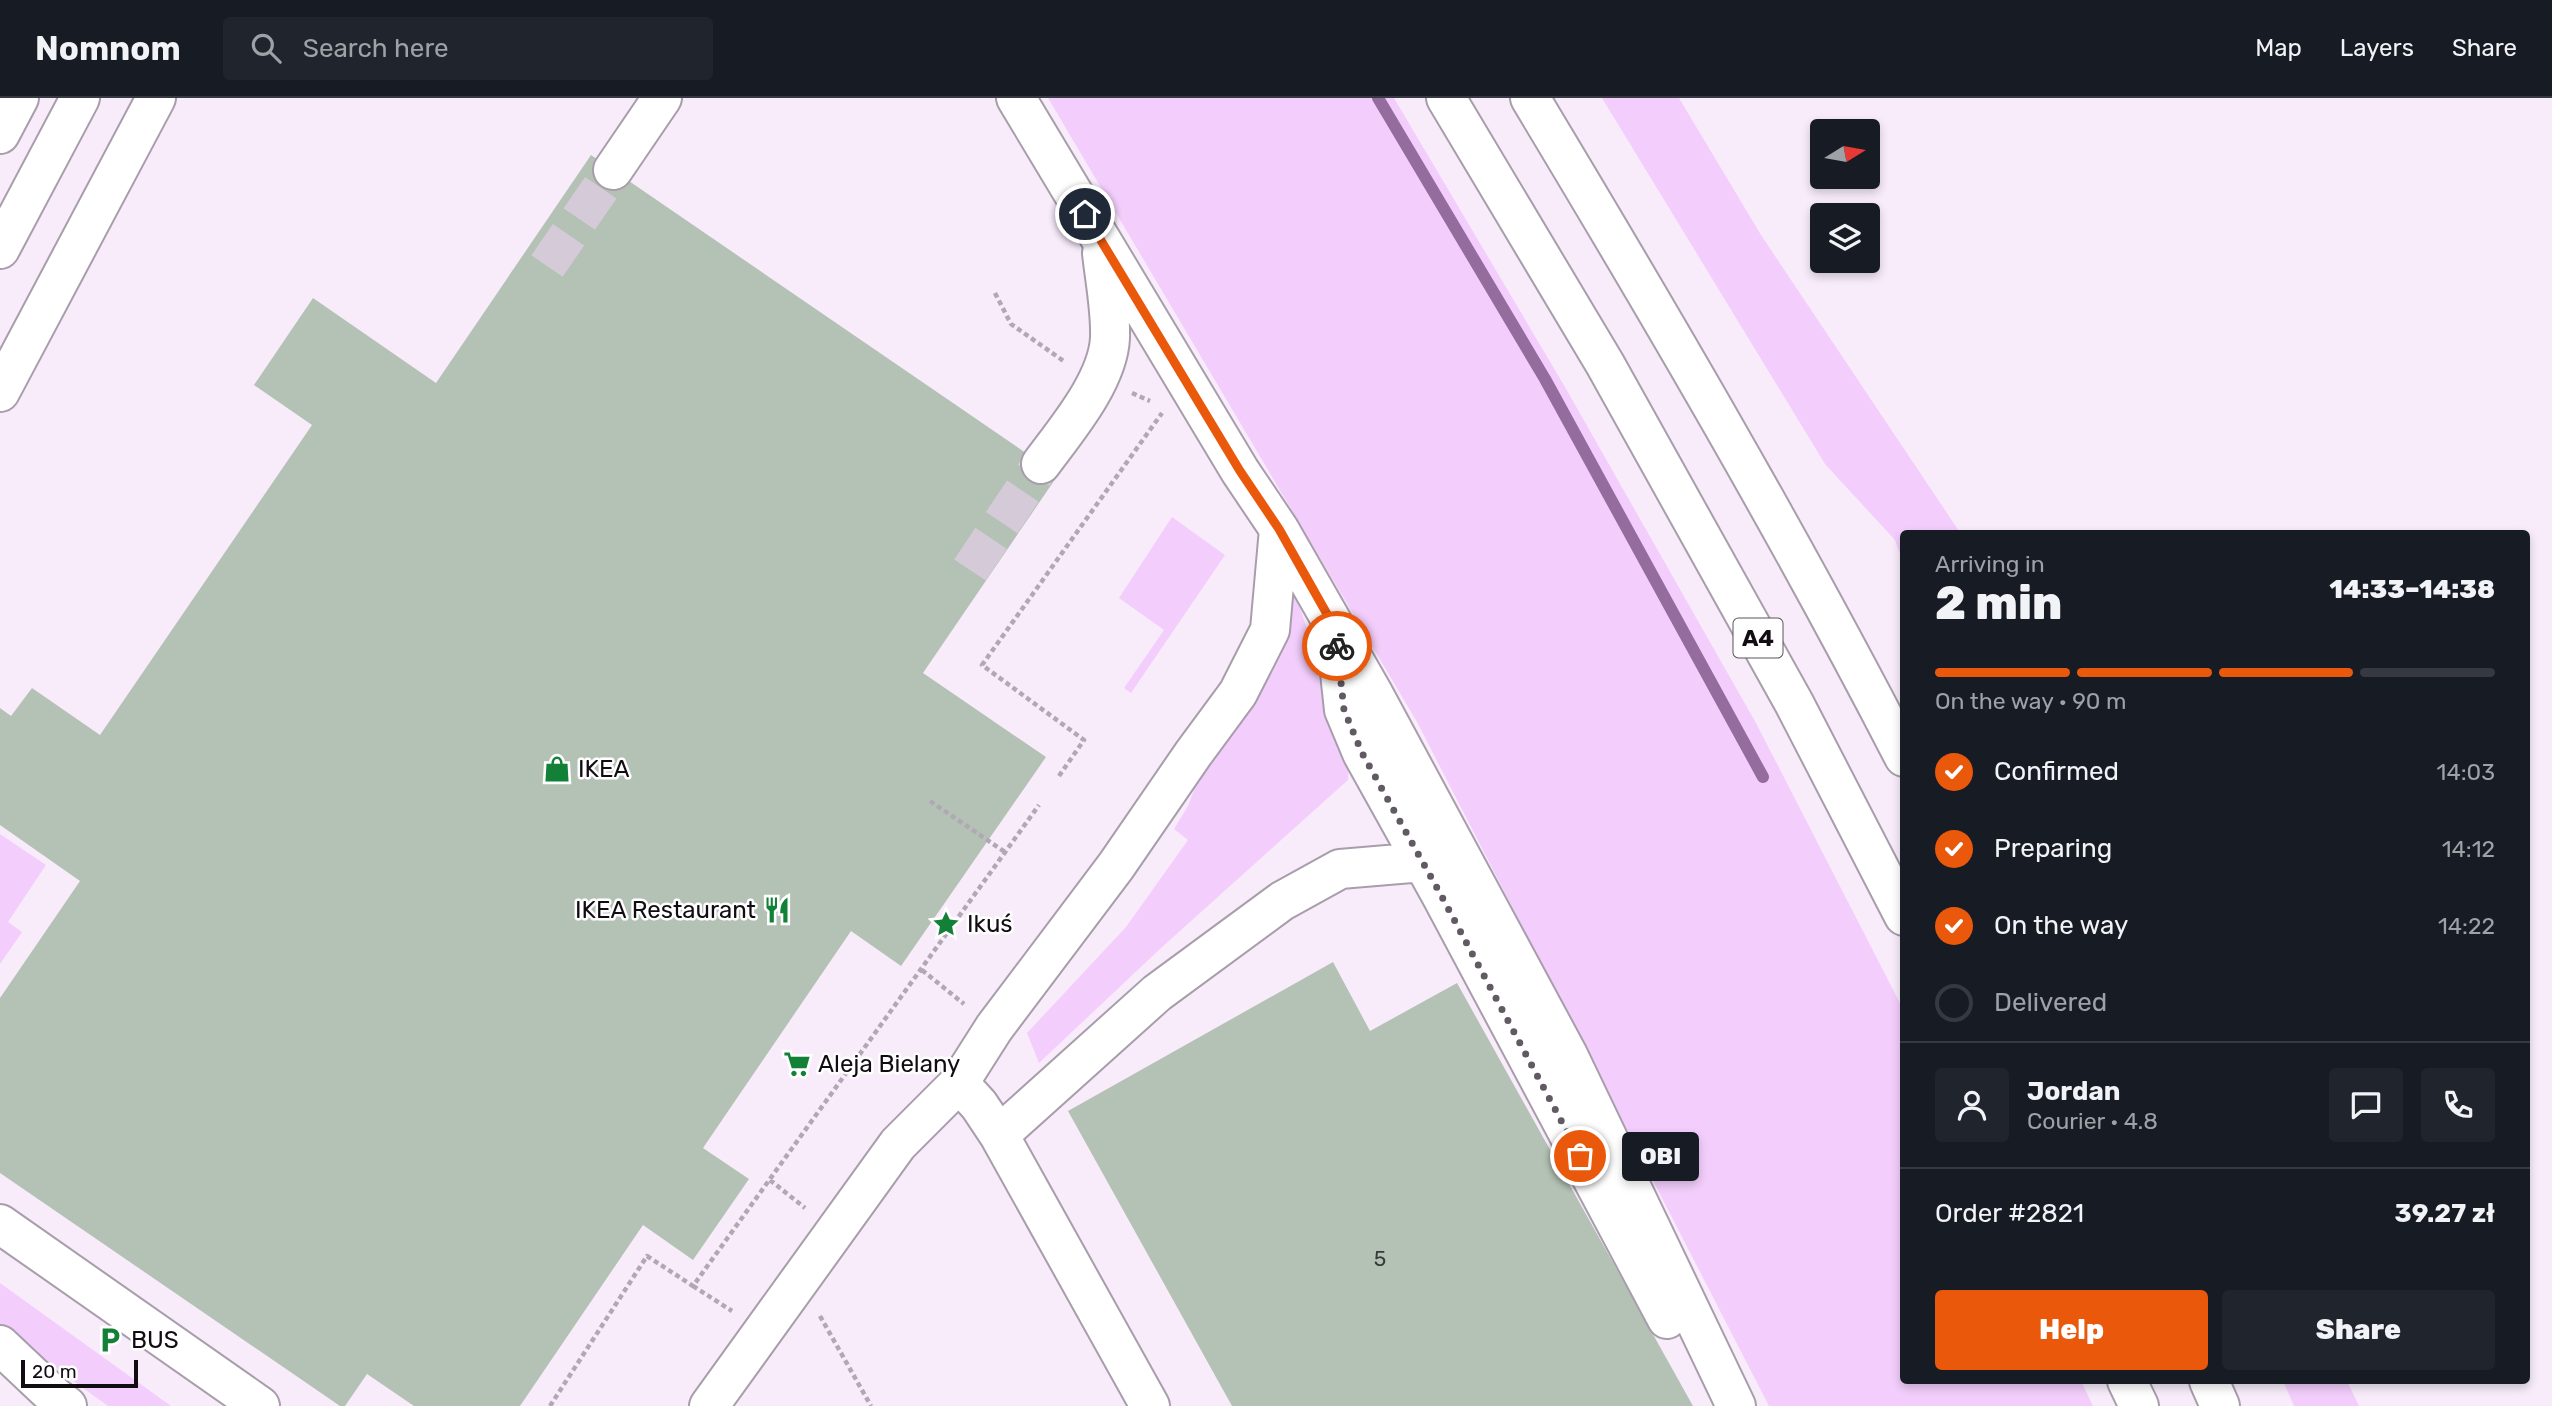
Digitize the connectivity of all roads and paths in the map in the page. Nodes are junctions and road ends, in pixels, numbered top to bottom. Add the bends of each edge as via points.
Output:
1 (19, 98) edge
2 (80, 98) edge
3 (156, 98) edge
4 (662, 98) edge
5 (1016, 98) edge
6 (1446, 98) edge
7 (1530, 98) edge
8 (0, 134) edge
9 (613, 170) tunnel mouth
10 (1099, 237) junction
11 (0, 249) edge
12 (995, 293) dead end
13 (1096, 382) junction
14 (0, 392) edge
15 (1153, 402) dead end
16 (1165, 408) dead end
17 (1041, 464) tunnel mouth
18 (1279, 529) junction
19 (1336, 630) junction
20 (1900, 749) edge
21 (1059, 776) dead end
22 (930, 801) dead end
23 (1039, 805) dead end
24 (1005, 852) junction
25 (1423, 862) junction
26 (1900, 908) edge
27 (922, 970) junction
28 (968, 1007) dead end
29 (959, 1083) junction
30 (999, 1135) junction
31 (770, 1180) junction
32 (808, 1210) dead end
33 (0, 1224) edge
34 (818, 1312) dead end
35 (0, 1345) edge
36 (2128, 1384) edge
37 (2210, 1384) edge
38 (1731, 1395) edge
39 (67, 1406) edge
40 (260, 1406) edge
41 (550, 1406) edge
42 (709, 1406) edge
43 (871, 1406) edge
44 (1150, 1406) edge
45 (2139, 1406) edge
46 (2220, 1406) edge

1 - 8 main road
2 - 11 main road
3 - 14 main road
4 - 9 main road
5 - 10 main road
6 - 26 main road, A4 via 1605,365 1794,703
7 - 20 main road via 1668,327
10 - 13 main road via 1110,340
10 - 18 main road
12 - 13 path via 1011,324
13 - 15 path
13 - 17 main road
16 - 21 path via 982,665 1084,740
18 - 19 main road
18 - 29 main road via 1270,630 1238,693 994,1028
19 - 25 main road via 1344,710 1362,753
19 - 38 main road via 1568,1055
22 - 24 path
23 - 24 path
24 - 27 path
25 - 30 main road via 1340,869 1282,901 1157,993
25 - 38 main road via 1688,1358
27 - 28 path
27 - 31 path
29 - 30 main road
29 - 42 main road via 898,1144
30 - 44 main road
31 - 32 path
31 - 41 path via 693,1286 648,1256
33 - 40 main road
34 - 43 path
35 - 39 main road
36 - 45 main road
37 - 46 main road

